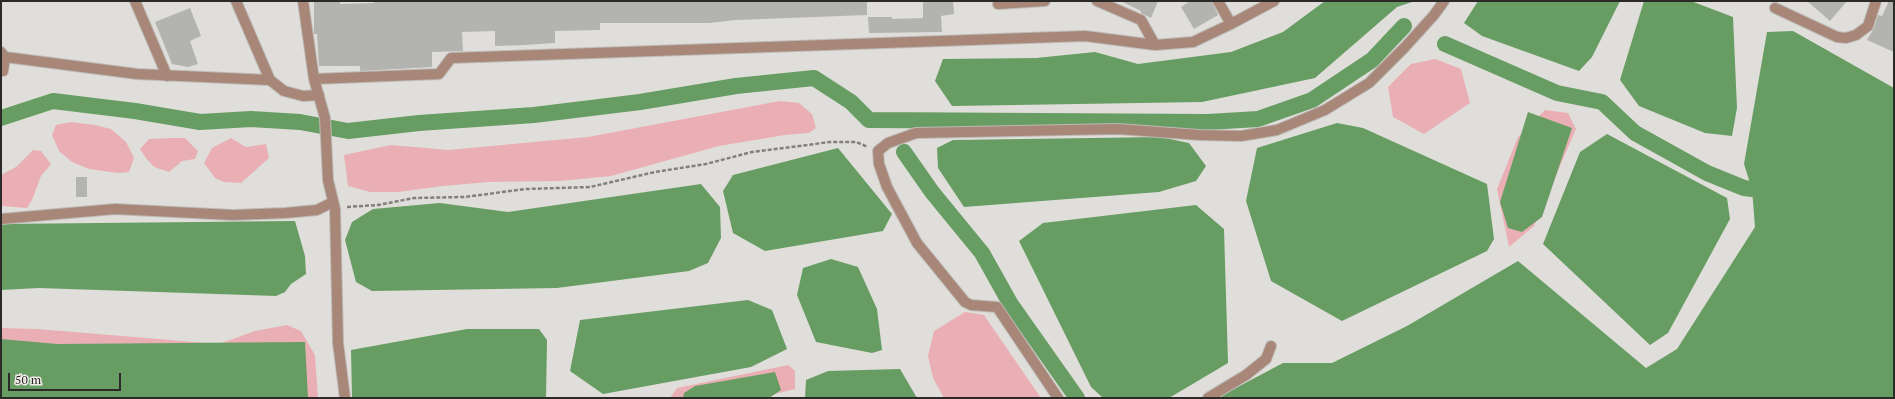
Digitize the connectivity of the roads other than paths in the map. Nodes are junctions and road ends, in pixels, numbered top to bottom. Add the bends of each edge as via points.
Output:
1 (136, 1) edge
2 (236, 1) edge
3 (302, 1) edge
4 (1045, 1) edge
5 (1097, 1) edge
6 (1218, 1) edge
7 (1274, 1) edge
8 (1444, 1) edge
9 (1876, 1) edge
10 (998, 4) dead end
11 (1775, 8) dead end
12 (1230, 24) junction
13 (1155, 45) junction
14 (3, 55) edge
15 (1, 71) edge
16 (167, 76) junction
17 (314, 79) junction
18 (270, 80) junction
19 (319, 95) junction
20 (334, 205) junction
21 (1, 219) edge
22 (1271, 346) dead end
23 (345, 398) edge
24 (1058, 398) edge
25 (1208, 398) edge

1 - 16 street
2 - 18 street
3 - 17 street
4 - 10 street
5 - 13 street via 1141,20
6 - 12 street
7 - 12 street
8 - 24 street via 1405,47 1369,83 1326,110 1277,130 1241,136 1118,129 916,133 888,142 878,151 879,164 887,187 917,243 965,302 971,305 997,307
9 - 11 street via 1868,26 1856,35 1846,38 1837,37
12 - 13 street via 1193,42
13 - 17 street via 1085,36 451,58 439,74
14 - 15 street
14 - 16 street
16 - 18 street
17 - 19 street
18 - 19 street via 284,91 303,96
19 - 20 street via 325,118 328,180
20 - 21 street via 318,210 285,213 233,215 115,209
20 - 23 street via 338,343
22 - 25 street via 1266,359 1246,375

